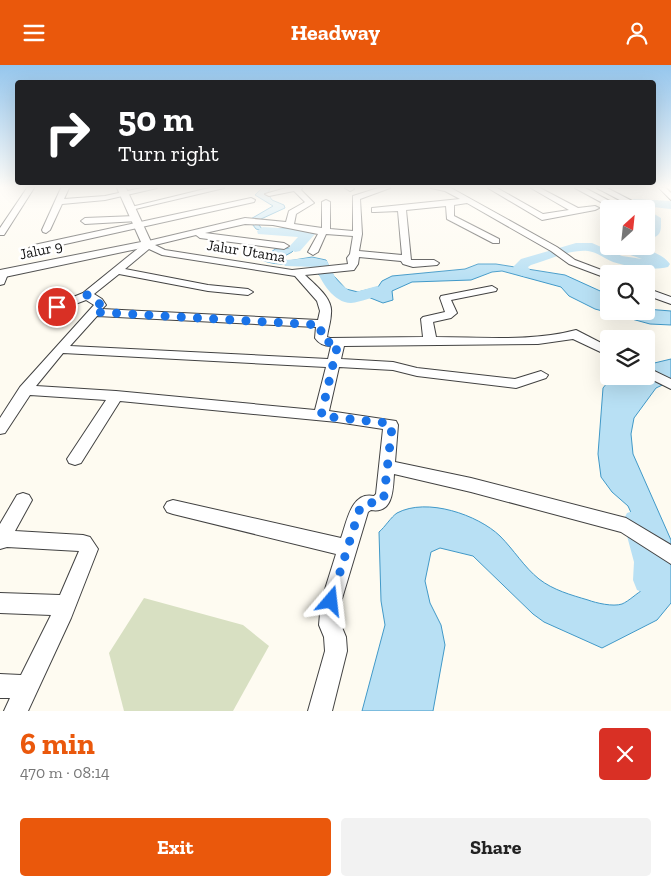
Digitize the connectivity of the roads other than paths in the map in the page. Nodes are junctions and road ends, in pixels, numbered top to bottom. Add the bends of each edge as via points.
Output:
1 (11, 218) edge
2 (52, 218) edge
3 (135, 218) edge
4 (157, 218) edge
5 (290, 218) edge
6 (325, 218) edge
7 (357, 218) edge
8 (403, 218) edge
9 (452, 218) edge
10 (497, 218) edge
11 (85, 221) dead end
12 (137, 222) junction
13 (288, 225) junction
14 (46, 230) dead end
15 (325, 230) junction
16 (1, 233) dead end
17 (192, 234) junction
18 (358, 234) junction
19 (496, 241) dead end
20 (147, 244) junction
21 (284, 246) dead end
22 (34, 248) dead end
23 (313, 252) dead end
24 (356, 254) junction
25 (406, 258) junction
26 (434, 263) dead end
27 (116, 270) junction
28 (314, 272) joint
29 (298, 273) junction
30 (600, 273) edge
31 (1, 277) edge
32 (492, 289) dead end
33 (248, 292) dead end
34 (87, 295) junction
35 (655, 295) edge
36 (671, 301) edge
37 (46, 312) dead end
38 (94, 312) junction
39 (321, 325) junction
40 (430, 341) junction
41 (338, 343) junction
42 (600, 348) edge
43 (59, 349) junction
44 (334, 364) junction
45 (540, 375) dead end
46 (655, 376) edge
47 (666, 382) edge
48 (25, 390) junction
49 (116, 396) junction
50 (321, 416) junction
51 (0, 429) edge
52 (75, 459) dead end
53 (387, 466) junction
54 (23, 500) dead end
55 (173, 507) dead end
56 (1, 539) edge
57 (348, 548) junction
58 (667, 554) edge
59 (0, 603) edge
60 (66, 605) junction
61 (0, 686) edge
62 (27, 687) junction
63 (16, 711) edge
64 (320, 711) edge

1 - 16 street
2 - 14 street
3 - 12 street
4 - 12 street
5 - 13 street
6 - 15 street
7 - 18 street
8 - 25 street
9 - 19 street
10 - 30 street via 572,262
11 - 12 street
12 - 20 street
12 - 22 street
13 - 15 street
13 - 17 street via 244,221
15 - 18 street
15 - 23 street
17 - 20 street
17 - 21 street
18 - 24 street
20 - 27 street
20 - 29 street, Jalur Utama via 156,250 188,257
20 - 31 street, Jalur 9
24 - 25 street
24 - 28 street via 351,267
25 - 26 street via 410,263
27 - 33 street via 208,288
27 - 34 street
28 - 29 street, Jalur Utama
29 - 39 street via 325,305
32 - 40 street via 445,298 451,313 428,319
34 - 37 street
34 - 38 street via 100,303
35 - 36 street
38 - 39 street
38 - 43 street
39 - 41 street via 321,338
40 - 41 street
40 - 42 street via 538,340 575,335
41 - 44 street
43 - 44 street
43 - 48 street
44 - 45 street via 393,367 516,384
44 - 50 street
46 - 47 street
48 - 49 street
48 - 51 street
49 - 50 street
49 - 52 street
50 - 53 street via 391,425
53 - 57 street via 382,501 378,504 364,503 360,508
53 - 58 street via 626,526
54 - 56 street
55 - 57 street
56 - 60 street via 86,545 89,553
57 - 64 street via 331,601 330,625 336,651
59 - 60 street
60 - 62 street
61 - 62 street
62 - 63 street

